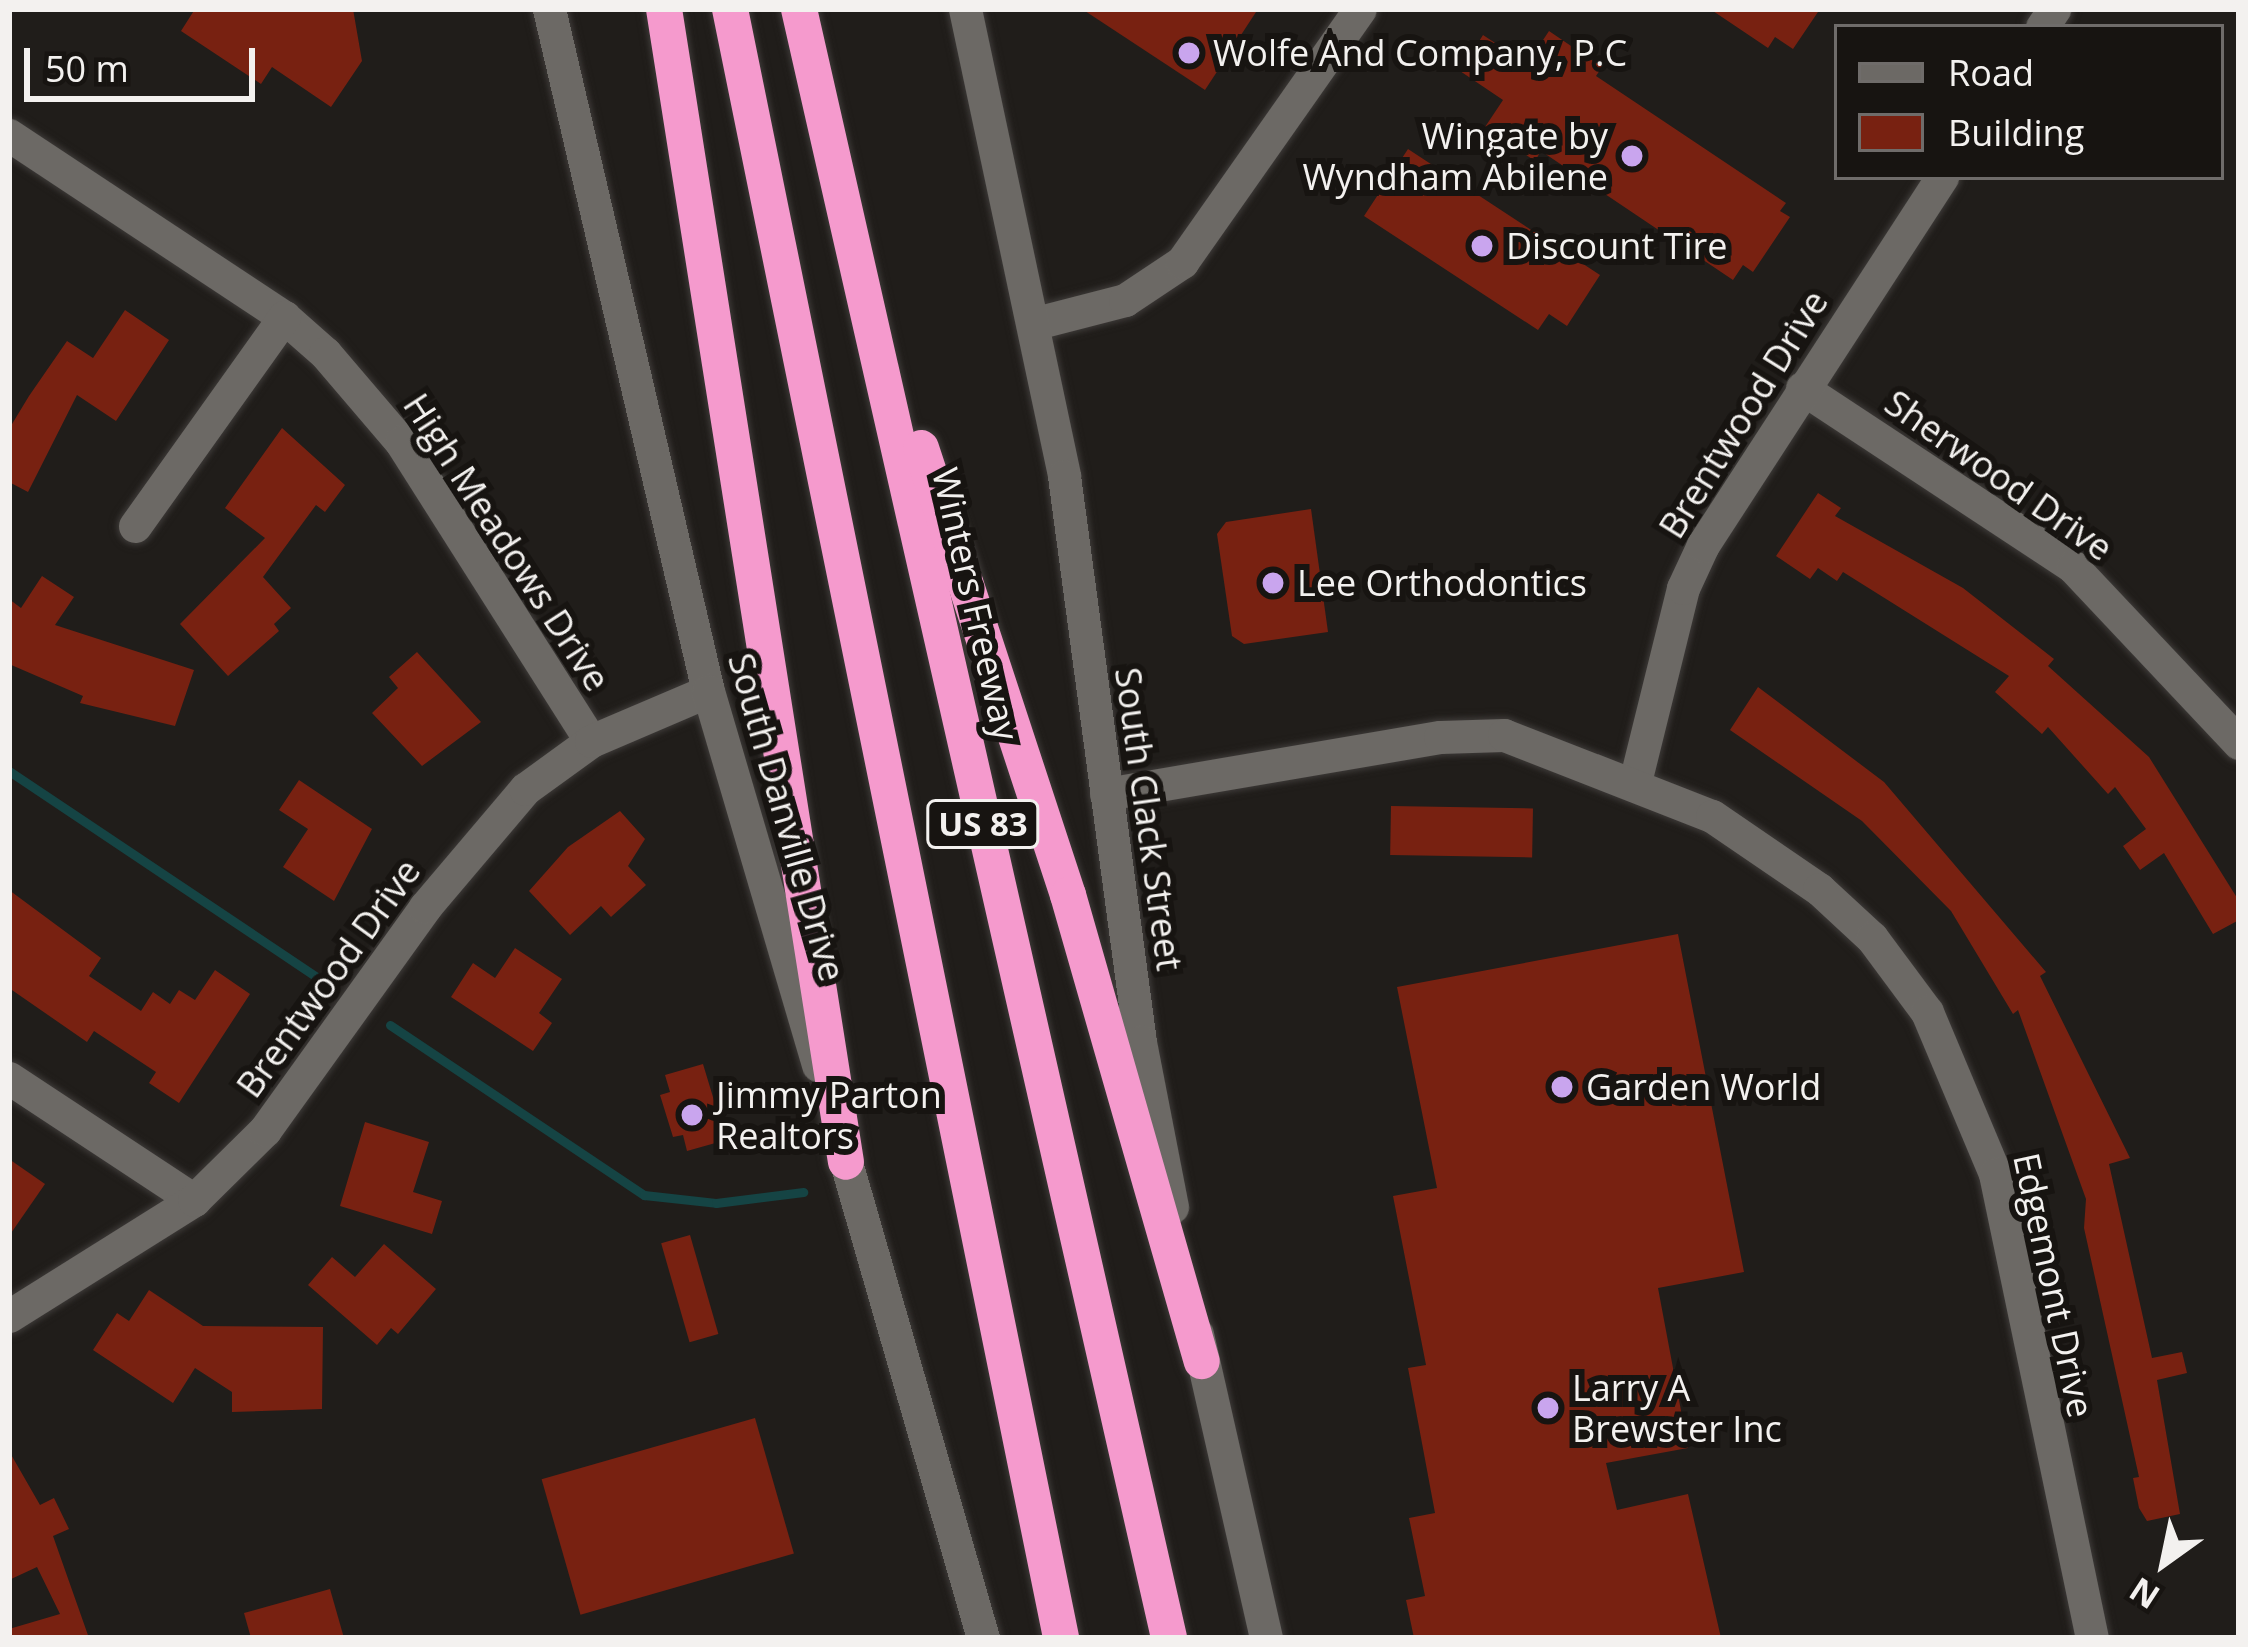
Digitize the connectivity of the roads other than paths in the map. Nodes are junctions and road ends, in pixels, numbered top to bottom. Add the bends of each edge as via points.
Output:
1 (549, 9) edge
2 (664, 9) edge
3 (730, 9) edge
4 (799, 9) edge
5 (965, 9) edge
6 (1360, 9) edge
7 (811, 65) junction
8 (9, 135) edge
9 (1940, 180) edge
10 (284, 316) junction
11 (1036, 323) junction
12 (1802, 388) junction
13 (135, 526) dead end
14 (708, 691) junction
15 (591, 741) junction
16 (2239, 743) edge
17 (1635, 782) junction
18 (1106, 794) junction
19 (9, 1078) edge
20 (846, 1162) junction
21 (194, 1200) junction
22 (9, 1316) edge
23 (1202, 1361) junction
24 (983, 1638) edge
25 (1061, 1638) edge
26 (1169, 1638) edge
27 (1266, 1638) edge
28 (2092, 1638) edge

1 - 14 street, South Danville Drive
2 - 20 highway
3 - 25 highway, US 83
4 - 7 highway, Winters Freeway / US 83
5 - 11 street, South Clack Street
6 - 11 street via 1182,262 1125,300
7 - 23 highway via 956,570 1068,895
7 - 26 highway, Winters Freeway / US 83
8 - 10 street, High Meadows Drive
9 - 12 street, Brentwood Drive
10 - 13 street
10 - 15 street, High Meadows Drive via 401,442
11 - 18 street, South Clack Street
12 - 16 street, Sherwood Drive via 2073,567
12 - 17 street, Brentwood Drive via 1683,588
14 - 15 street, Brentwood Drive
14 - 20 street, South Danville Drive
15 - 21 street, Brentwood Drive via 525,789 478,840 265,1130
17 - 18 street, Edgemont Drive via 1504,735 1440,737
17 - 28 street, Edgemont Drive via 1712,816 1819,889 1872,938 1927,1012 1995,1174
18 - 23 street, South Clack Street via 1140,1042
19 - 21 street
20 - 24 street, South Danville Drive
21 - 22 street, Brentwood Drive
23 - 27 street, South Clack Street

